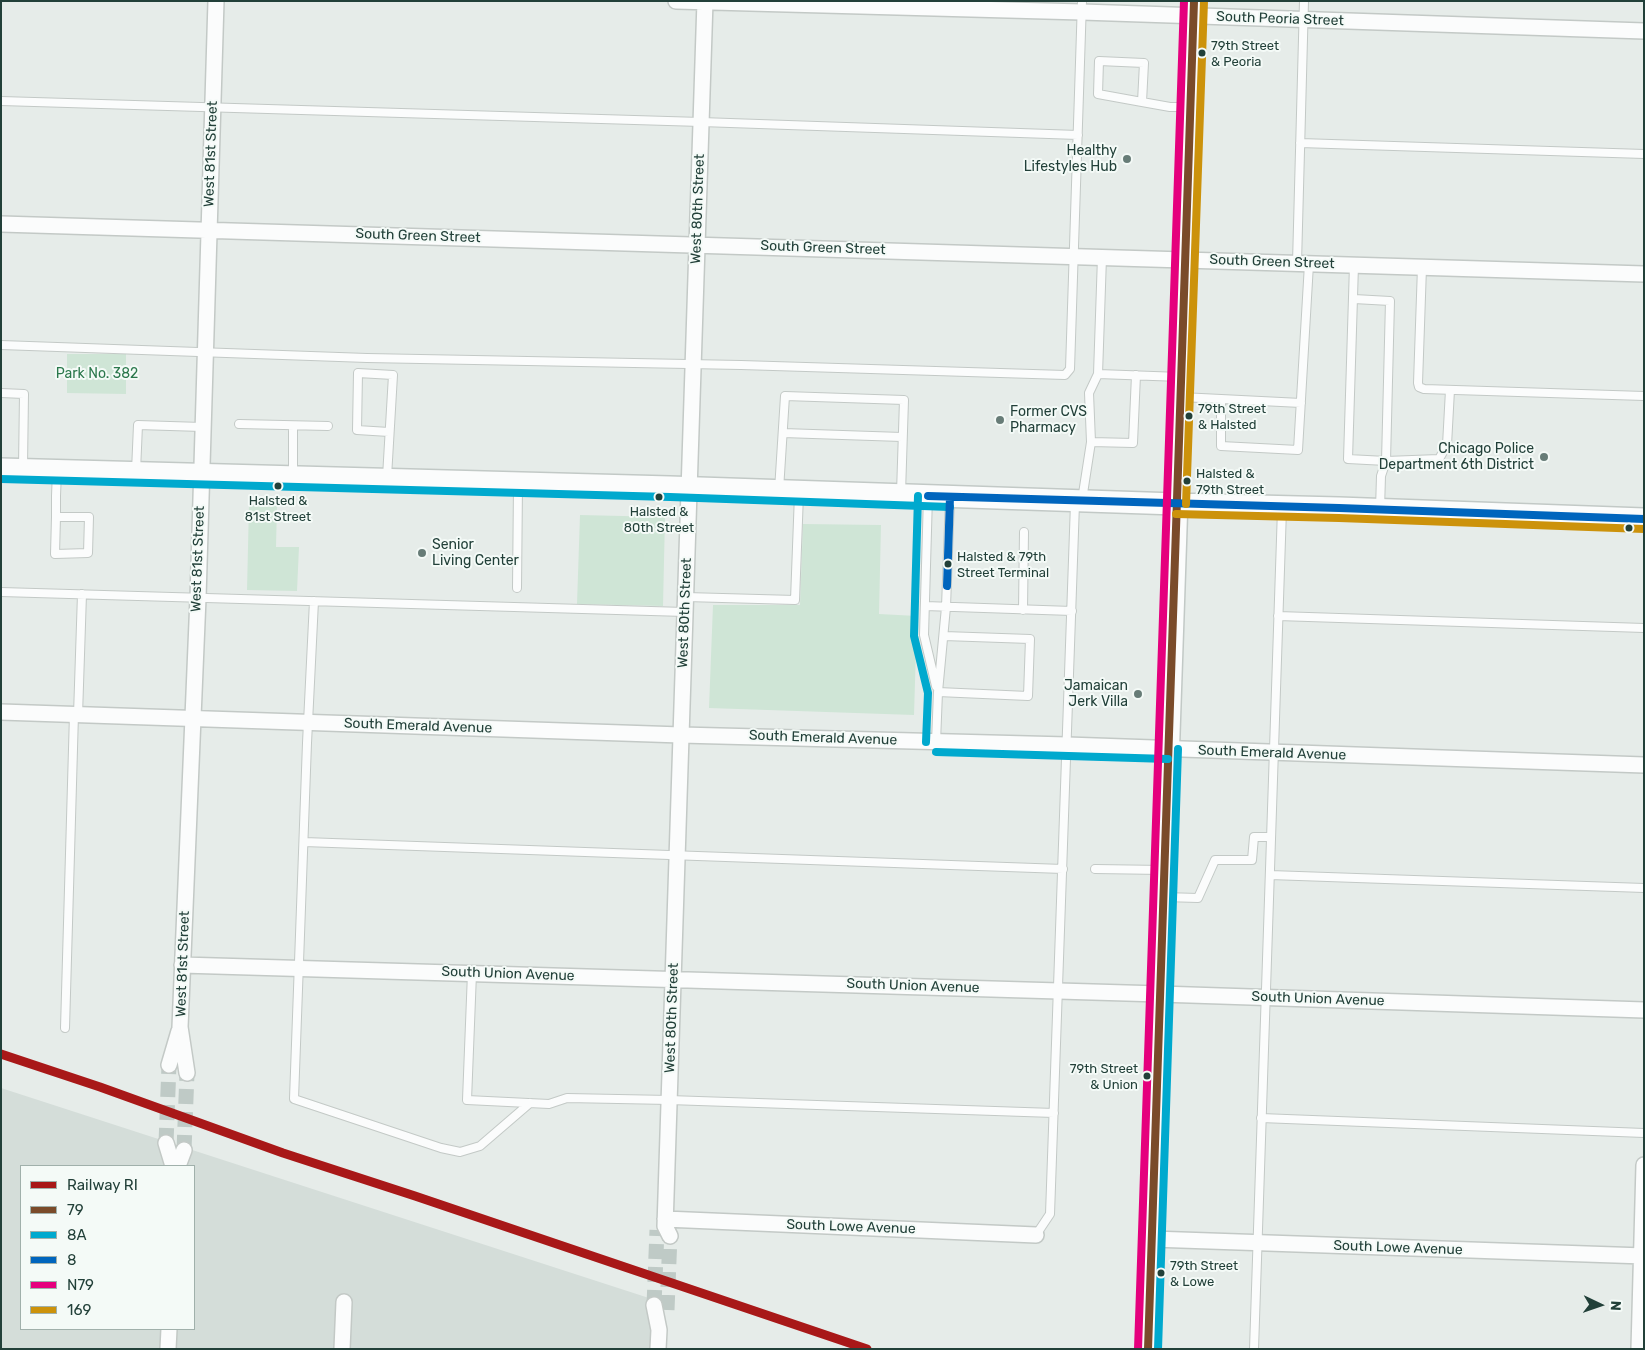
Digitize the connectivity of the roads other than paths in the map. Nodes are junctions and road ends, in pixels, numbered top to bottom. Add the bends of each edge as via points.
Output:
1 (216, 1) edge
2 (676, 1) edge
3 (1304, 1) edge
4 (705, 2) edge
5 (1082, 7) edge
6 (1194, 9) edge
7 (1304, 20) junction
8 (1644, 31) edge
9 (1, 101) edge
10 (1142, 102) junction
11 (212, 107) junction
12 (1190, 107) junction
13 (701, 122) junction
14 (1078, 135) junction
15 (1300, 144) junction
16 (1644, 154) edge
17 (1, 224) edge
18 (208, 230) junction
19 (697, 244) junction
20 (1074, 256) junction
21 (1102, 257) junction
22 (1186, 259) junction
23 (1303, 263) junction
24 (1354, 265) junction
25 (1422, 267) junction
26 (1644, 274) edge
27 (1354, 299) junction
28 (1, 345) edge
29 (205, 352) junction
30 (367, 358) junction
31 (693, 365) junction
32 (367, 374) junction
33 (1098, 374) junction
34 (1136, 375) junction
35 (1181, 387) junction
36 (1450, 390) junction
37 (1, 393) edge
38 (1644, 396) edge
39 (1221, 399) junction
40 (1300, 402) junction
41 (239, 424) dead end
42 (293, 426) junction
43 (328, 426) dead end
44 (202, 427) junction
45 (389, 432) junction
46 (783, 432) junction
47 (902, 437) junction
48 (1091, 442) junction
49 (1386, 461) junction
50 (1, 469) edge
51 (23, 469) junction
52 (57, 470) junction
53 (136, 473) junction
54 (201, 474) junction
55 (293, 477) junction
56 (387, 479) junction
57 (518, 483) junction
58 (689, 488) junction
59 (789, 491) junction
60 (901, 495) junction
61 (928, 496) junction
62 (950, 497) junction
63 (1078, 501) junction
64 (1176, 504) junction
65 (1282, 507) junction
66 (1380, 510) junction
67 (56, 517) junction
68 (1644, 519) edge
69 (1024, 532) dead end
70 (516, 588) dead end
71 (1, 592) edge
72 (82, 594) junction
73 (198, 598) junction
74 (314, 601) junction
75 (685, 604) junction
76 (925, 606) junction
77 (946, 607) junction
78 (1022, 610) junction
79 (1072, 611) junction
80 (1278, 616) junction
81 (1644, 628) edge
82 (944, 636) junction
83 (938, 692) junction
84 (1, 712) edge
85 (76, 714) junction
86 (193, 718) junction
87 (307, 722) junction
88 (681, 734) junction
89 (936, 742) junction
90 (1067, 745) junction
91 (1168, 749) junction
92 (1274, 753) junction
93 (1644, 765) edge
94 (1271, 838) junction
95 (304, 842) junction
96 (678, 855) junction
97 (1063, 869) junction
98 (1095, 869) dead end
99 (1164, 870) junction
100 (1270, 875) junction
101 (1644, 888) edge
102 (1163, 897) junction
103 (182, 965) junction
104 (298, 968) junction
105 (472, 973) junction
106 (673, 979) junction
107 (1059, 991) junction
108 (1160, 994) junction
109 (1266, 997) junction
110 (1644, 1010) edge
111 (180, 1027) junction
112 (65, 1028) dead end
113 (169, 1065) tunnel mouth
114 (187, 1073) tunnel mouth
115 (669, 1100) junction
116 (530, 1103) junction
117 (1054, 1113) junction
118 (1261, 1118) junction
119 (1644, 1132) edge
120 (166, 1143) tunnel mouth
121 (184, 1150) tunnel mouth
122 (173, 1165) edge
123 (178, 1165) edge
124 (1644, 1165) edge
125 (664, 1228) joint
126 (1036, 1235) joint
127 (1152, 1239) junction
128 (1257, 1243) junction
129 (1642, 1256) edge
130 (344, 1302) dead end
131 (661, 1307) tunnel mouth
132 (169, 1330) edge
133 (168, 1349) edge
134 (342, 1349) edge
135 (658, 1349) edge
136 (1148, 1349) edge
137 (1254, 1349) edge
138 (1639, 1349) edge

1 - 11 street, West 81st Street
2 - 4 street, South Peoria Street
3 - 7 lane
4 - 5 street, South Peoria Street
4 - 13 street, West 80th Street
5 - 6 street, South Peoria Street
5 - 14 lane
6 - 7 street, South Peoria Street
6 - 12 main road
7 - 8 street, South Peoria Street
7 - 15 lane
9 - 11 lane
10 - 10 lane via 1098,94 1099,61 1144,63
10 - 12 lane
11 - 13 lane
11 - 18 street, West 81st Street
12 - 22 main road
13 - 14 lane
13 - 19 street, West 80th Street
14 - 20 lane
15 - 16 lane
15 - 23 lane
17 - 18 street, South Green Street
18 - 19 street, South Green Street
18 - 29 street, West 81st Street
19 - 20 street, South Green Street
19 - 31 street, West 80th Street
20 - 21 street, South Green Street
20 - 31 lane via 1070,369 1065,375
21 - 22 street, South Green Street
21 - 33 lane
22 - 23 street, South Green Street
22 - 35 main road
23 - 24 street, South Green Street
23 - 40 lane
24 - 25 street, South Green Street
24 - 27 lane
25 - 26 street, South Green Street
25 - 36 lane via 1418,383 1424,390
27 - 49 lane via 1390,301
27 - 49 lane via 1348,459
28 - 29 lane
29 - 30 lane
29 - 44 street, West 81st Street
30 - 31 lane
30 - 32 lane
31 - 58 street, West 80th Street
32 - 45 lane via 393,375
32 - 45 lane via 358,373 357,430
33 - 34 lane
33 - 48 lane via 1089,394
34 - 35 lane
34 - 48 lane via 1133,443
35 - 39 lane
35 - 64 main road
36 - 38 lane
36 - 49 lane via 1447,445 1439,459
37 - 51 lane via 24,394
39 - 40 lane
39 - 40 lane via 1221,446 1298,450
41 - 42 lane
42 - 43 lane
42 - 55 lane
44 - 53 lane via 138,425
44 - 54 street, West 81st Street
45 - 56 lane
46 - 47 lane
46 - 47 lane via 785,396 904,400
46 - 59 lane
47 - 60 lane
48 - 63 lane
49 - 66 lane via 1381,476
50 - 51 main road
51 - 52 main road
52 - 53 main road
52 - 67 lane
53 - 54 main road
54 - 55 main road
54 - 73 street, West 81st Street
55 - 56 main road
56 - 57 main road
57 - 58 main road
57 - 70 lane
58 - 59 main road
58 - 75 street, West 80th Street
59 - 60 main road
59 - 75 lane via 795,600
60 - 61 main road
61 - 62 main road
61 - 76 lane
62 - 63 main road
62 - 77 lane
63 - 64 main road
63 - 79 lane
64 - 65 main road
64 - 91 main road
65 - 66 main road
65 - 80 lane
66 - 68 main road
67 - 67 lane via 55,554 88,553 89,517
69 - 78 lane
71 - 72 lane
72 - 73 lane
72 - 85 lane
73 - 74 lane
73 - 86 street, West 81st Street
74 - 75 lane
74 - 87 lane
75 - 88 street, West 80th Street
76 - 77 lane
76 - 83 lane via 924,635
77 - 78 lane
77 - 82 lane
78 - 79 lane
79 - 90 lane
80 - 81 lane
80 - 92 lane
82 - 83 lane
82 - 83 lane via 1030,639 1028,696
83 - 89 lane
84 - 85 street, South Emerald Avenue
85 - 86 street, South Emerald Avenue
85 - 112 lane
86 - 87 street, South Emerald Avenue
86 - 103 street, West 81st Street
87 - 88 street, South Emerald Avenue
87 - 95 lane
88 - 89 street, South Emerald Avenue
88 - 96 street, West 80th Street
89 - 90 street, South Emerald Avenue
90 - 91 street, South Emerald Avenue
90 - 97 lane
91 - 92 street, South Emerald Avenue
91 - 99 main road
92 - 93 street, South Emerald Avenue
92 - 94 lane
94 - 100 lane
94 - 102 lane via 1254,837 1252,860 1215,860 1198,898
95 - 96 lane
95 - 104 lane
96 - 97 lane
96 - 106 street, West 80th Street
97 - 107 lane
98 - 99 lane
99 - 102 main road
100 - 101 lane
100 - 109 lane
102 - 108 main road
103 - 104 street, South Union Avenue
103 - 111 street, West 81st Street
104 - 105 street, South Union Avenue
104 - 116 lane via 294,1099 460,1152 480,1146
105 - 106 street, South Union Avenue
105 - 116 lane via 467,1100
106 - 107 street, South Union Avenue
106 - 115 street, West 80th Street
107 - 108 street, South Union Avenue
107 - 117 lane
108 - 109 street, South Union Avenue
108 - 127 main road
109 - 110 street, South Union Avenue
109 - 118 lane
111 - 113 street, West 81st Street
111 - 114 street, West 81st Street
115 - 116 lane via 567,1098 549,1104
115 - 117 lane
115 - 125 street, West 80th Street
117 - 126 lane via 1050,1214
118 - 119 lane
118 - 128 lane
120 - 122 street
121 - 123 street
124 - 129 street
125 - 126 street, South Lowe Avenue
127 - 128 street, South Lowe Avenue
127 - 136 main road
128 - 129 street, South Lowe Avenue
128 - 137 lane
129 - 138 street
130 - 134 street
131 - 135 street
132 - 133 street

